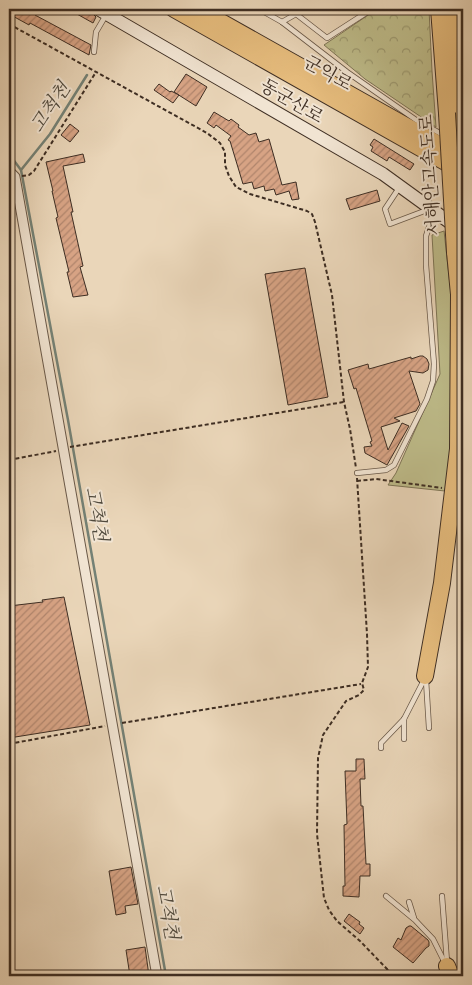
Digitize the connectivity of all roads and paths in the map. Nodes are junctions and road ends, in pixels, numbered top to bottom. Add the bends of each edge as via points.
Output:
1 (174, 9) edge
2 (198, 9) edge
3 (259, 9) edge
4 (372, 9) edge
5 (439, 9) edge
6 (454, 9) edge
7 (102, 11) edge
8 (282, 22) junction
9 (9, 24) edge
10 (94, 52) dead end
11 (96, 72) junction
12 (463, 125) edge
13 (463, 131) edge
14 (463, 145) edge
15 (463, 158) edge
16 (9, 171) edge
17 (463, 172) edge
18 (29, 175) dead end
19 (400, 186) junction
20 (434, 210) junction
21 (463, 232) edge
22 (459, 294) junction
23 (463, 338) edge
24 (344, 402) junction
25 (65, 449) junction
26 (9, 460) edge
27 (357, 473) junction
28 (357, 481) junction
29 (442, 488) dead end
30 (425, 676) junction
31 (362, 683) junction
32 (404, 719) junction
33 (114, 724) junction
34 (429, 728) dead end
35 (404, 739) dead end
36 (9, 744) edge
37 (381, 748) dead end
38 (386, 896) dead end
39 (442, 896) dead end
40 (409, 902) dead end
41 (415, 920) junction
42 (387, 969) junction
43 (449, 971) edge
44 (157, 976) edge
45 (364, 976) edge
46 (392, 976) edge

1 - 17 highway, 군익로
2 - 15 highway, 군익로
3 - 8 lane
4 - 8 lane via 327,38 296,14
5 - 22 highway, 서해안고속도로, bridge
6 - 12 highway, 서해안고속도로
7 - 10 lane
7 - 19 street, 동군산로
8 - 14 lane via 416,120
9 - 11 path
11 - 18 path
11 - 24 path via 220,143 226,152 225,165 229,176 236,187 312,214 332,295
12 - 13 highway, 서해안고속도로
16 - 25 street via 15,177
19 - 20 street, 동군산로
19 - 20 lane via 385,209 390,224
20 - 21 street, 동군산로
20 - 27 lane via 426,236 433,380 427,399 394,464 386,470
22 - 23 highway, 서해안고속도로
22 - 30 highway via 458,449 442,583
24 - 25 path
24 - 27 path
25 - 26 path
25 - 33 street
27 - 28 path
28 - 29 path via 376,479
28 - 31 path via 368,667
30 - 32 lane
30 - 34 lane
31 - 33 path
31 - 42 path via 364,690 346,701 323,735 318,758 318,834 324,898 329,910
32 - 35 lane
32 - 37 lane
33 - 36 path
33 - 44 street
38 - 41 lane
39 - 43 lane
40 - 41 lane
41 - 43 lane via 433,939
42 - 45 path via 380,974
42 - 46 path

